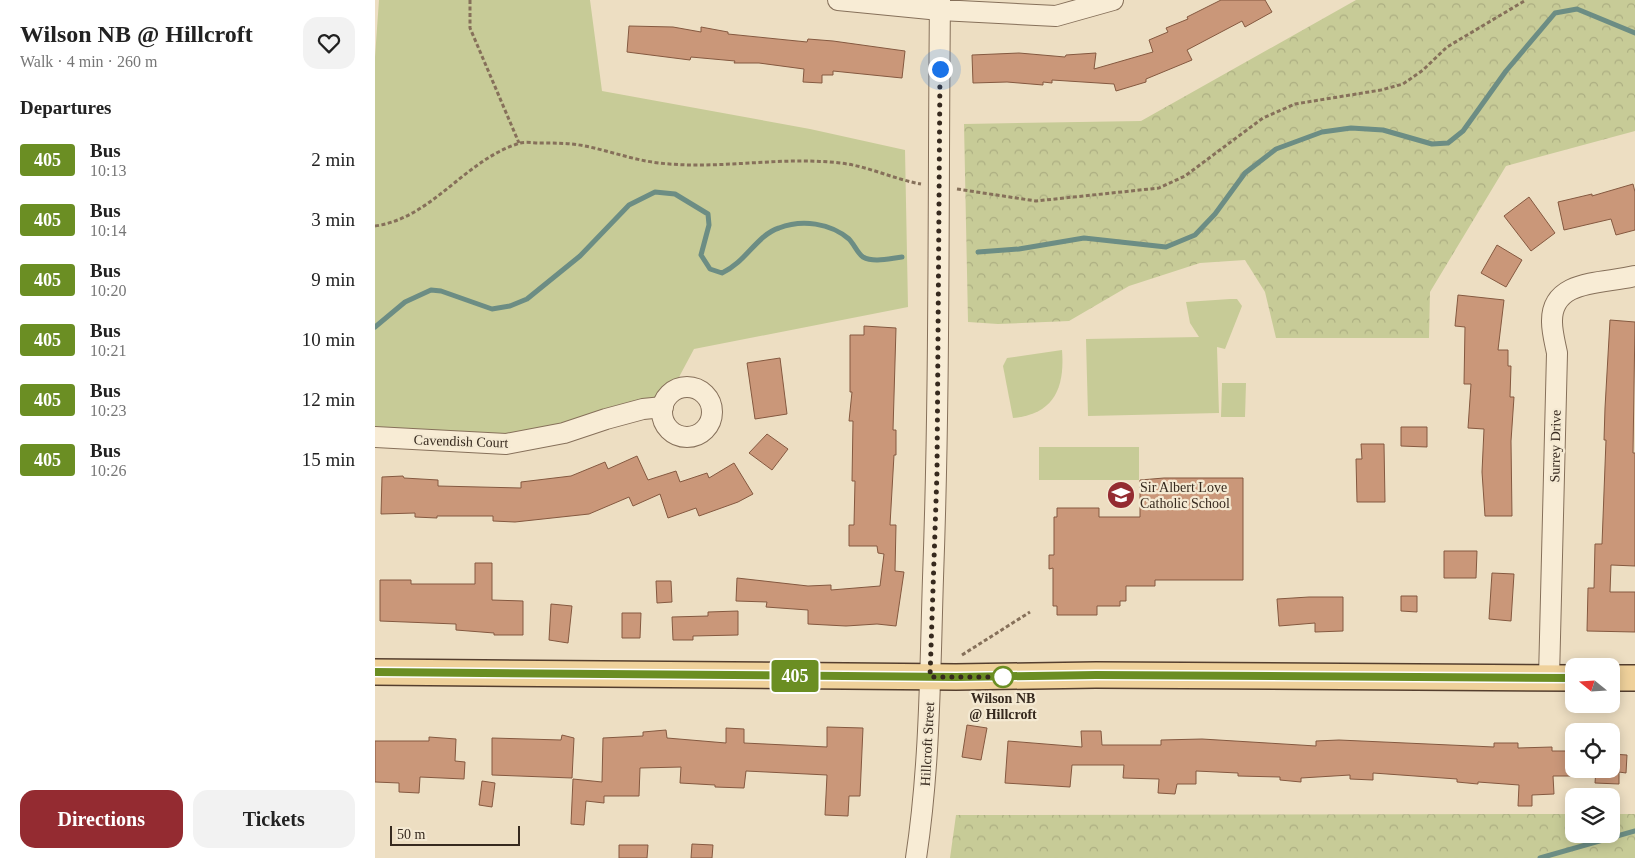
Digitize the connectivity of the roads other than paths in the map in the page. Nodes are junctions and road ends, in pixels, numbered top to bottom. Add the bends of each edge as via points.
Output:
1 (838, 0) edge
2 (1113, 0) edge
3 (940, 5) edge
4 (1635, 276) edge
5 (663, 407) dead end
6 (375, 437) edge
7 (375, 672) edge
8 (930, 677) junction
9 (1549, 678) junction
10 (1565, 678) edge
11 (1620, 678) edge
12 (1635, 678) edge
13 (916, 858) edge

1 - 3 street
2 - 3 street via 1056,16
3 - 8 street, Hillcroft Street via 937,472
4 - 9 street, Surrey Drive via 1576,286 1562,295 1553,307 1557,353
5 - 6 street, Cavendish Court via 643,409 564,433 506,444
7 - 8 main road
8 - 9 main road
8 - 13 street, Hillcroft Street via 923,811
9 - 10 main road
11 - 12 main road

